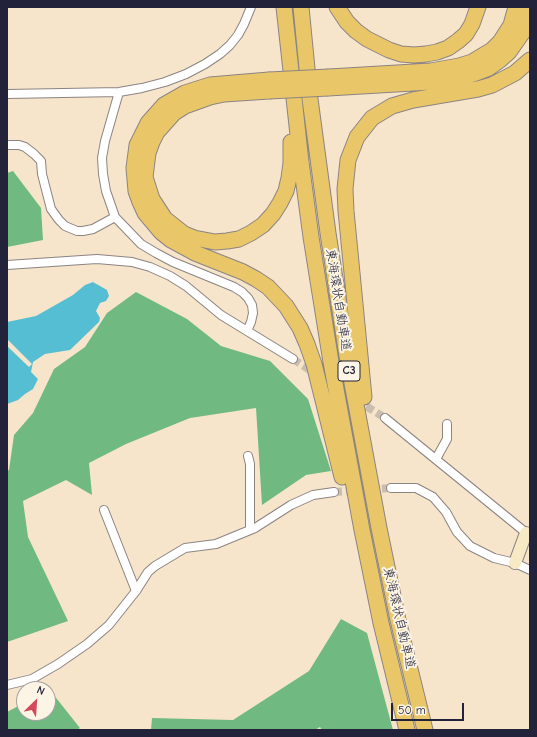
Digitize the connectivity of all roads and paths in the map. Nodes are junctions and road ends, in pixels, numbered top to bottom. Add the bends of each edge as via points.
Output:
1 (251, 7) edge
2 (280, 7) edge
3 (284, 7) edge
4 (301, 7) edge
5 (337, 7) edge
6 (478, 7) edge
7 (516, 7) edge
8 (529, 7) edge
9 (530, 60) edge
10 (328, 82) junction
11 (269, 86) junction
12 (118, 92) junction
13 (7, 94) edge
14 (7, 145) edge
15 (115, 218) junction
16 (7, 265) edge
17 (247, 331) junction
18 (293, 359) tunnel mouth
19 (384, 418) tunnel mouth
20 (447, 424) dead end
21 (248, 456) dead end
22 (436, 459) junction
23 (391, 488) tunnel mouth
24 (334, 492) tunnel mouth
25 (104, 510) dead end
26 (250, 530) junction
27 (528, 535) edge
28 (515, 563) junction
29 (530, 570) edge
30 (136, 591) junction
31 (398, 620) junction
32 (381, 623) junction
33 (7, 685) edge
34 (407, 730) edge
35 (425, 730) edge

1 - 12 street via 234,40 205,64 165,82
2 - 11 highway via 291,148 286,191 273,214 263,225 239,239 215,242 184,234 165,219 148,188 148,153 157,132 174,113 196,101
3 - 32 highway, 東海環状自動車道 / C3 via 301,162 321,300 347,452
4 - 31 highway, 東海環状自動車道 / C3 via 318,162 338,302 362,442
5 - 6 highway via 356,32 367,39 389,50 414,55 437,52 458,41 472,24
7 - 10 highway via 511,25 500,42 472,62 453,68
8 - 10 highway via 527,21 509,52 488,68 476,73 447,81
9 - 31 highway via 515,73 492,85 402,103 382,112 372,118 357,137 348,160 346,212 358,352 370,450 396,593
10 - 11 highway, bridge
11 - 32 highway via 210,85 184,93 164,105 148,122 138,145 134,168 136,191 146,213 160,232 182,247 256,279 277,295 293,316 314,364
12 - 13 street
12 - 15 street via 104,141 102,158 106,191
14 - 15 street via 25,147 41,161 51,209 65,226 77,231 93,230
15 - 17 street via 141,244 156,253 242,292 252,305 253,313
16 - 17 street via 97,259 132,262 170,276 221,315
17 - 18 street
19 - 22 street
20 - 22 street via 447,439
21 - 26 street
22 - 27 street
23 - 28 street via 416,488 433,497 470,546 494,558
24 - 26 street via 313,495
25 - 30 street
26 - 30 street via 216,544 185,548 148,572
27 - 28 street
28 - 29 street
30 - 33 street via 109,625 87,644 32,679
31 - 35 highway, 東海環状自動車道 / C3
32 - 34 highway, 東海環状自動車道 / C3

